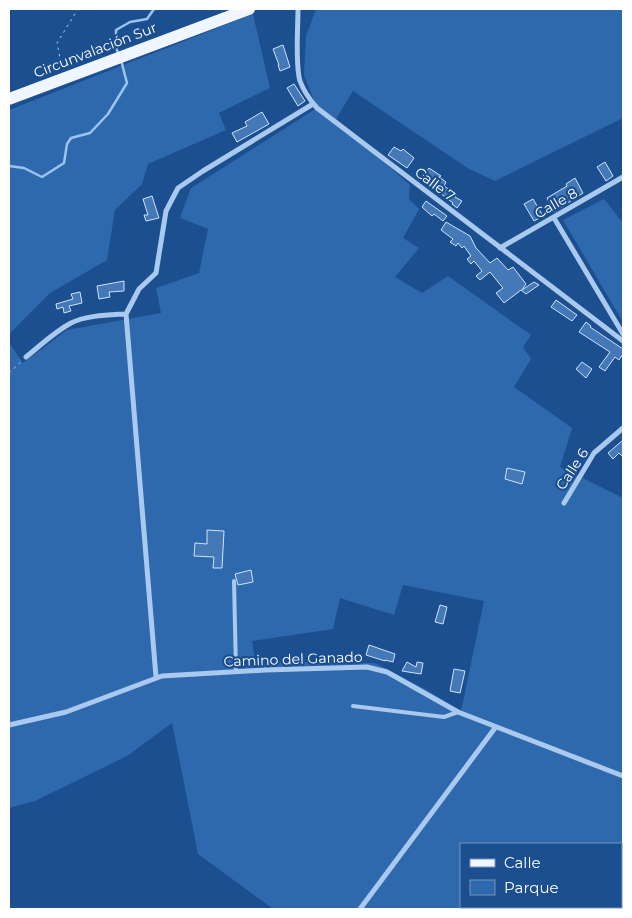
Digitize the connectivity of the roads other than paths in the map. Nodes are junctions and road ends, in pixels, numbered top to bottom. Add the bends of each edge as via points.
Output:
1 (249, 9) edge
2 (298, 9) edge
3 (9, 99) edge
4 (314, 104) junction
5 (623, 178) edge
6 (554, 218) junction
7 (500, 248) junction
8 (126, 314) junction
9 (623, 334) edge
10 (623, 341) edge
11 (26, 357) road end
12 (623, 428) edge
13 (564, 503) dead end
14 (234, 581) dead end
15 (236, 672) junction
16 (156, 677) junction
17 (353, 706) dead end
18 (458, 712) junction
19 (9, 725) edge
20 (495, 728) junction
21 (623, 776) edge
22 (360, 909) edge

1 - 3 main road, Circunvalación Sur
2 - 4 street, Calle 7 via 298,70 306,95
4 - 7 street, Calle 7
4 - 8 street via 178,188 166,211 156,274 139,289
5 - 6 street, Calle 8
6 - 7 street, Calle 8
6 - 9 street
7 - 10 street, Calle 7
8 - 11 street via 72,323
8 - 16 street
12 - 13 street, Calle 6 via 594,453
14 - 15 lane
15 - 16 street, Camino del Ganado
15 - 18 street, Camino del Ganado via 368,667 387,672
16 - 19 street, Camino del Ganado via 66,712
17 - 18 lane via 444,717
18 - 20 street, Camino del Ganado
20 - 21 street, Camino del Ganado
20 - 22 street

